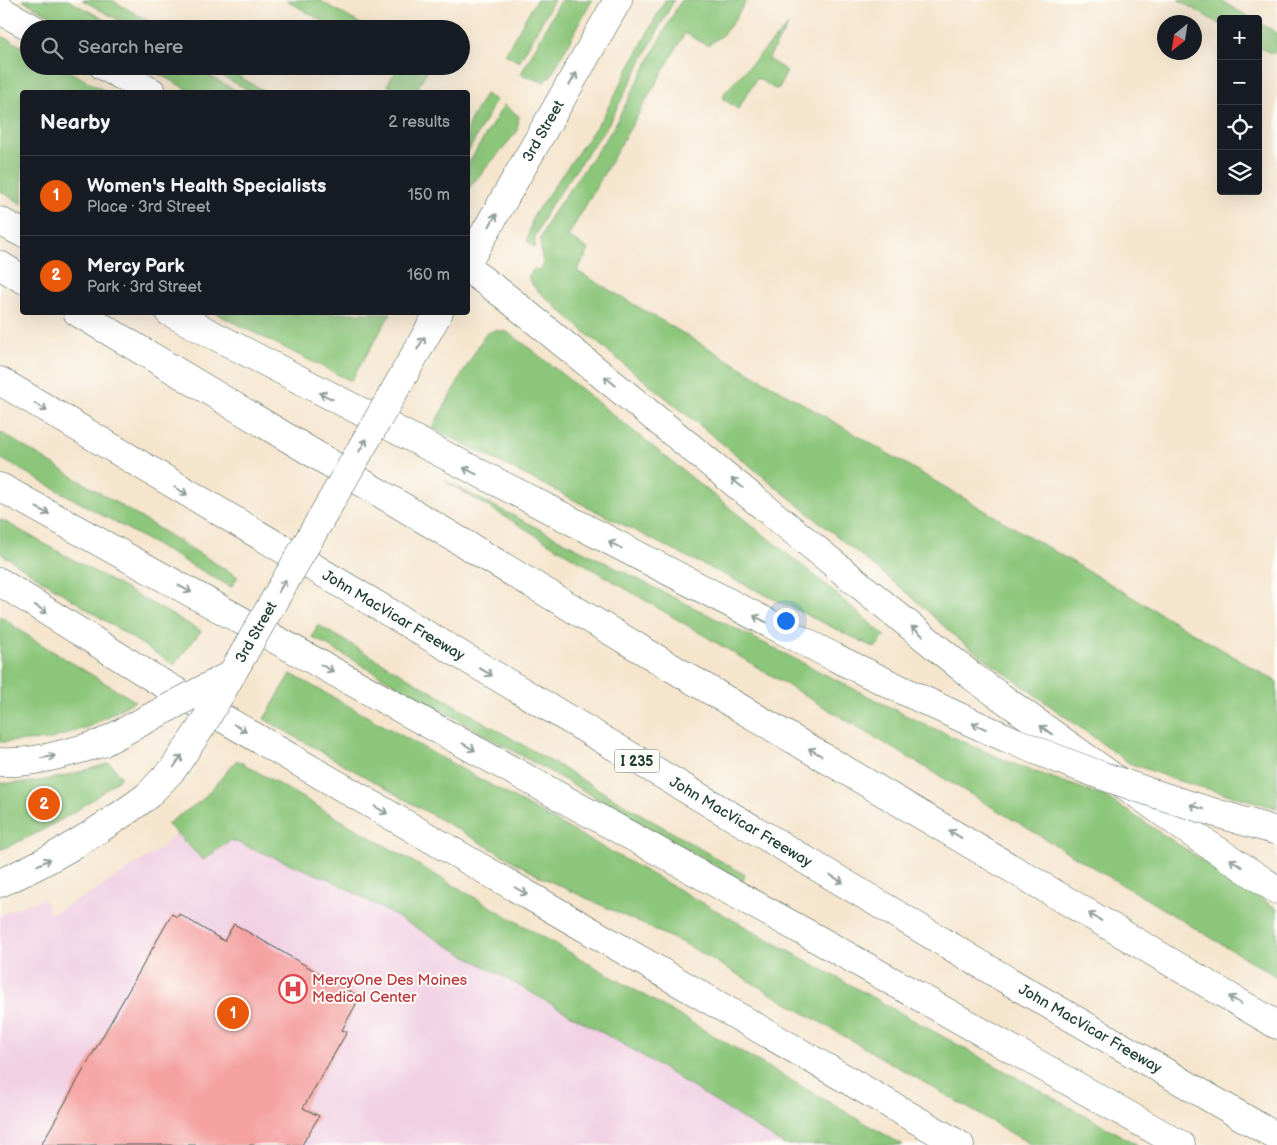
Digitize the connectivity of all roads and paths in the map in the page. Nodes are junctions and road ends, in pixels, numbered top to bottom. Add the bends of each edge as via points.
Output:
1 (618, 0) edge
2 (0, 10) edge
3 (20, 21) edge
4 (121, 75) edge
5 (148, 90) edge
6 (0, 221) edge
7 (20, 232) edge
8 (470, 259) edge
9 (0, 265) edge
10 (470, 270) edge
11 (20, 278) edge
12 (82, 315) edge
13 (175, 315) edge
14 (437, 315) edge
15 (0, 381) edge
16 (0, 487) edge
17 (0, 582) edge
18 (232, 674) junction
19 (0, 762) edge
20 (1277, 831) edge
21 (0, 883) edge
22 (1277, 890) edge
23 (1277, 1025) edge
24 (1277, 1137) edge
25 (960, 1145) edge
26 (1180, 1145) edge

8 -> 1 main road, 3rd Street
2 - 3 main road
4 - 5 main road
6 - 7 main road
9 - 11 main road
22 -> 10 main road via 1200,839 974,677
23 -> 12 main road
20 -> 13 main road, bridge via 1168,798 1017,743 916,698
18 -> 14 main road, 3rd Street, bridge
15 -> 24 main road, John MacVicar Freeway / I 235
16 -> 26 main road via 828,945
17 -> 25 main road via 156,679
19 -> 18 main road, bridge via 14,763 58,755 102,743
21 -> 18 main road, 3rd Street, bridge via 85,839 146,797 173,768

